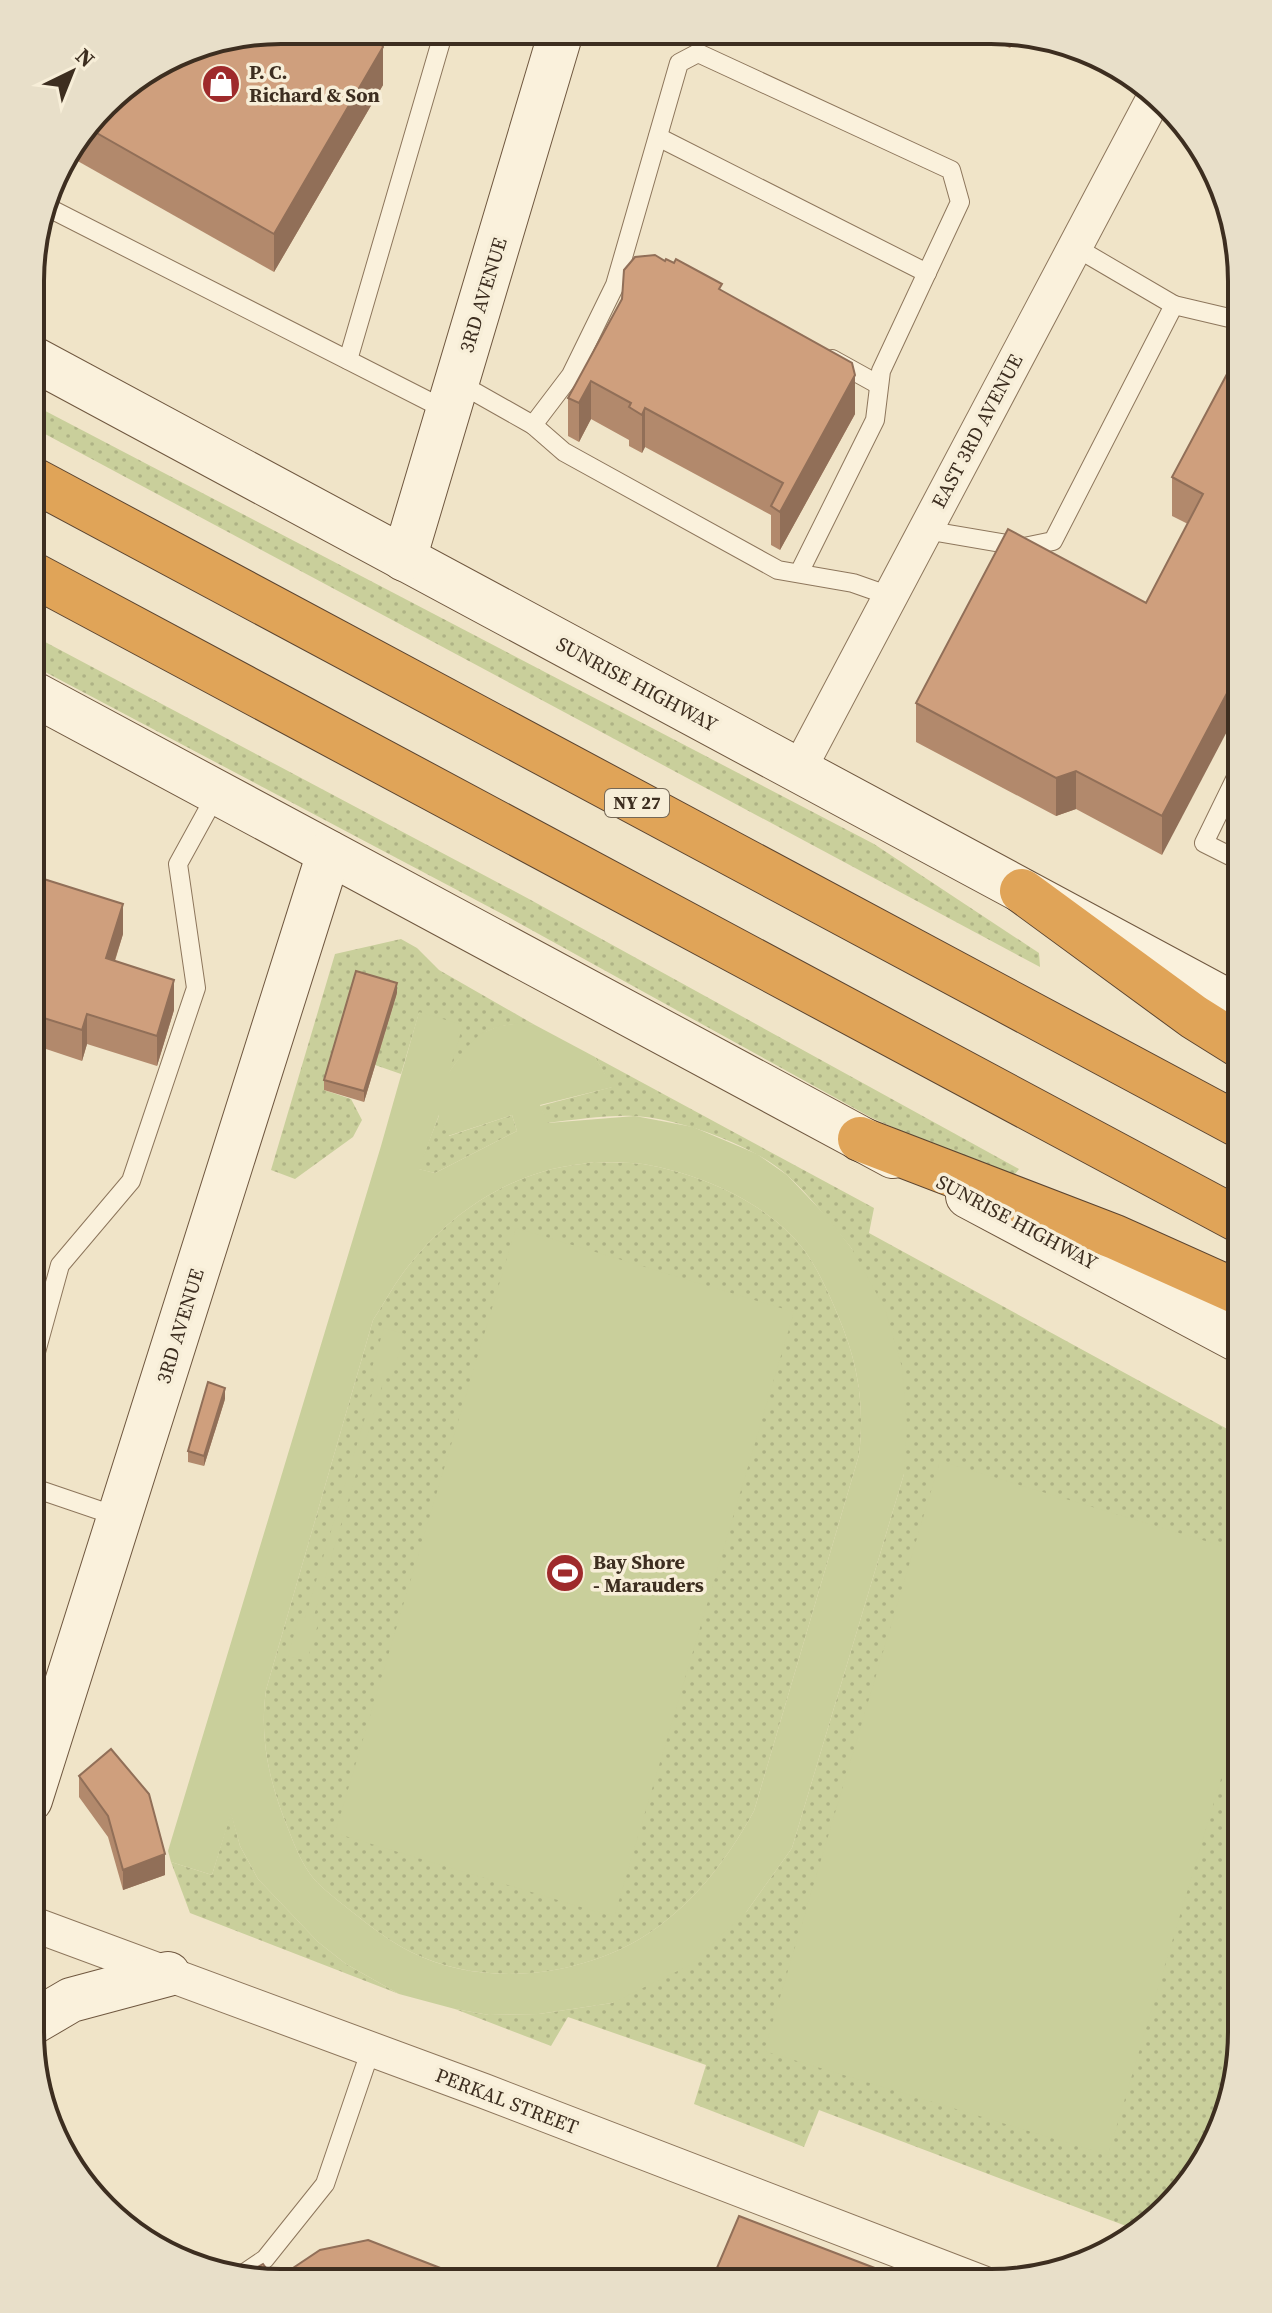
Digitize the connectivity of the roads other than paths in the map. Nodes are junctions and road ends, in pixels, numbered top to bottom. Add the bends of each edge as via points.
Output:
1 (440, 45) edge
2 (557, 45) edge
3 (1150, 106) edge
4 (658, 137) junction
5 (55, 211) edge
6 (1075, 247) junction
7 (927, 273) junction
8 (1174, 305) junction
9 (1228, 318) edge
10 (813, 348) edge
11 (348, 360) junction
12 (44, 364) edge
13 (879, 385) junction
14 (452, 397) junction
15 (533, 425) junction
16 (44, 485) edge
17 (925, 530) junction
18 (404, 559) junction
19 (799, 573) junction
20 (44, 580) edge
21 (890, 596) junction
22 (44, 699) edge
23 (798, 771) junction
24 (217, 793) junction
25 (1228, 794) edge
26 (329, 853) junction
27 (1228, 855) edge
28 (1022, 891) junction
29 (1228, 1001) edge
30 (1228, 1038) edge
31 (1228, 1119) edge
32 (860, 1139) junction
33 (1227, 1214) edge
34 (1227, 1287) edge
35 (44, 1323) edge
36 (1227, 1334) edge
37 (44, 1491) edge
38 (120, 1517) junction
39 (44, 1756) edge
40 (44, 1928) edge
41 (168, 1974) junction
42 (44, 2016) edge
43 (371, 2049) junction
44 (253, 2267) edge
45 (946, 2269) edge

1 - 11 lane
2 - 14 main road, 3RD AVENUE
3 - 6 street, EAST 3RD AVENUE
4 - 7 lane
4 - 7 lane via 679,63 698,53 951,170 960,202
4 - 15 lane via 634,248 571,375
5 - 11 lane
6 - 8 lane
6 - 17 street, EAST 3RD AVENUE
7 - 13 lane
8 - 9 lane
8 - 17 lane via 1053,541 1024,547
10 - 13 lane
11 - 14 lane
12 - 18 main road, SUNRISE HIGHWAY
13 - 19 lane via 875,420
14 - 15 lane
14 - 18 main road, 3RD AVENUE
15 - 19 lane via 564,452 778,570
16 - 31 highway, NY 27
17 - 21 street, EAST 3RD AVENUE
18 - 23 main road, SUNRISE HIGHWAY
19 - 21 lane
20 - 33 highway
21 - 23 street, EAST 3RD AVENUE
22 - 24 main road, SUNRISE HIGHWAY
23 - 28 main road, SUNRISE HIGHWAY
24 - 26 main road, SUNRISE HIGHWAY
24 - 35 lane via 178,864 196,988 131,1181 60,1265
25 - 27 lane via 1204,843
26 - 32 main road, SUNRISE HIGHWAY
26 - 38 main road, 3RD AVENUE
28 - 29 main road, SUNRISE HIGHWAY
28 - 30 highway
32 - 34 highway via 1115,1237
32 - 36 main road, SUNRISE HIGHWAY
37 - 38 lane
38 - 39 main road, 3RD AVENUE
40 - 41 street, PERKAL STREET
41 - 42 main road via 71,2000
41 - 43 street, PERKAL STREET
43 - 44 lane via 325,2184
43 - 45 street, PERKAL STREET

